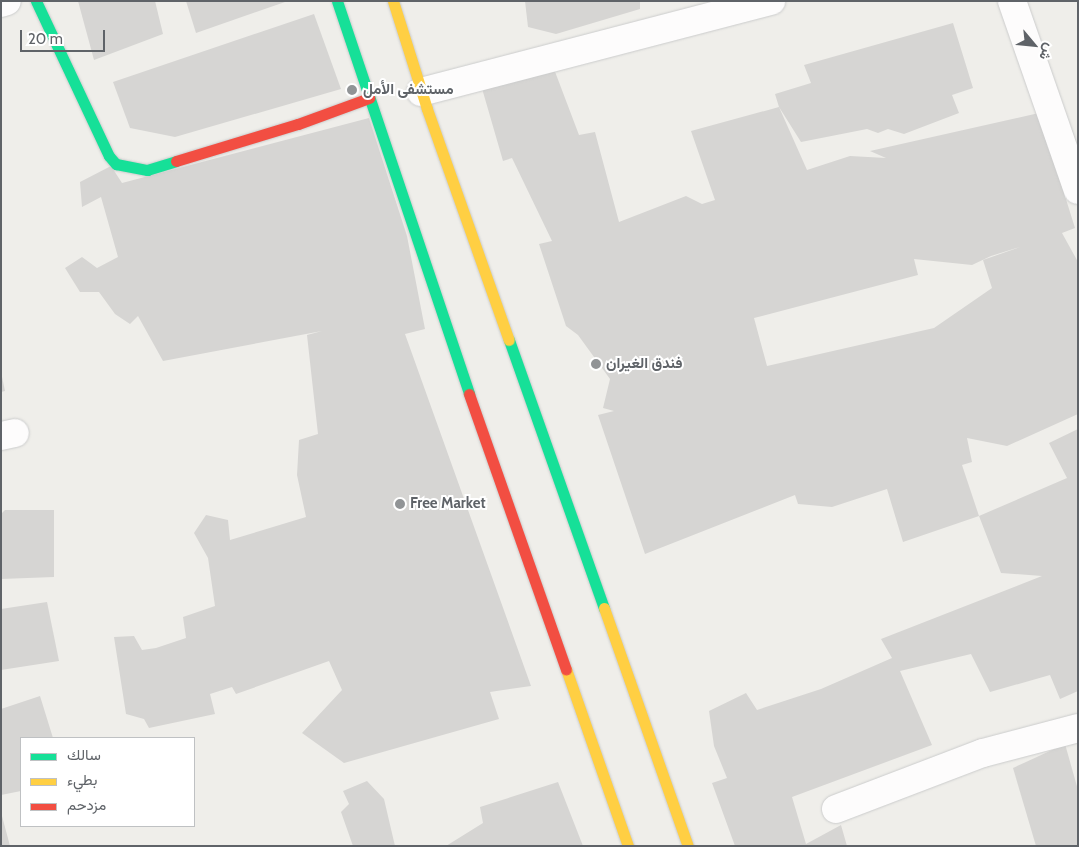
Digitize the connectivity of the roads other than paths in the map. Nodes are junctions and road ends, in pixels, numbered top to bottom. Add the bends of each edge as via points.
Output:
1 (7, 1) edge
2 (36, 1) edge
3 (338, 1) edge
4 (393, 1) edge
5 (771, 1) edge
6 (1012, 1) edge
7 (1, 3) edge
8 (421, 92) junction
9 (369, 98) junction
10 (1078, 190) edge
11 (1078, 728) edge
12 (836, 809) dead end
13 (628, 846) edge
14 (688, 846) edge

1 - 7 street
2 - 9 main road via 109,156 116,164 125,167 147,170 298,124
3 - 9 main road
4 - 8 main road
5 - 8 street
6 - 10 street
8 - 14 main road
9 - 13 main road
11 - 12 street via 983,753

